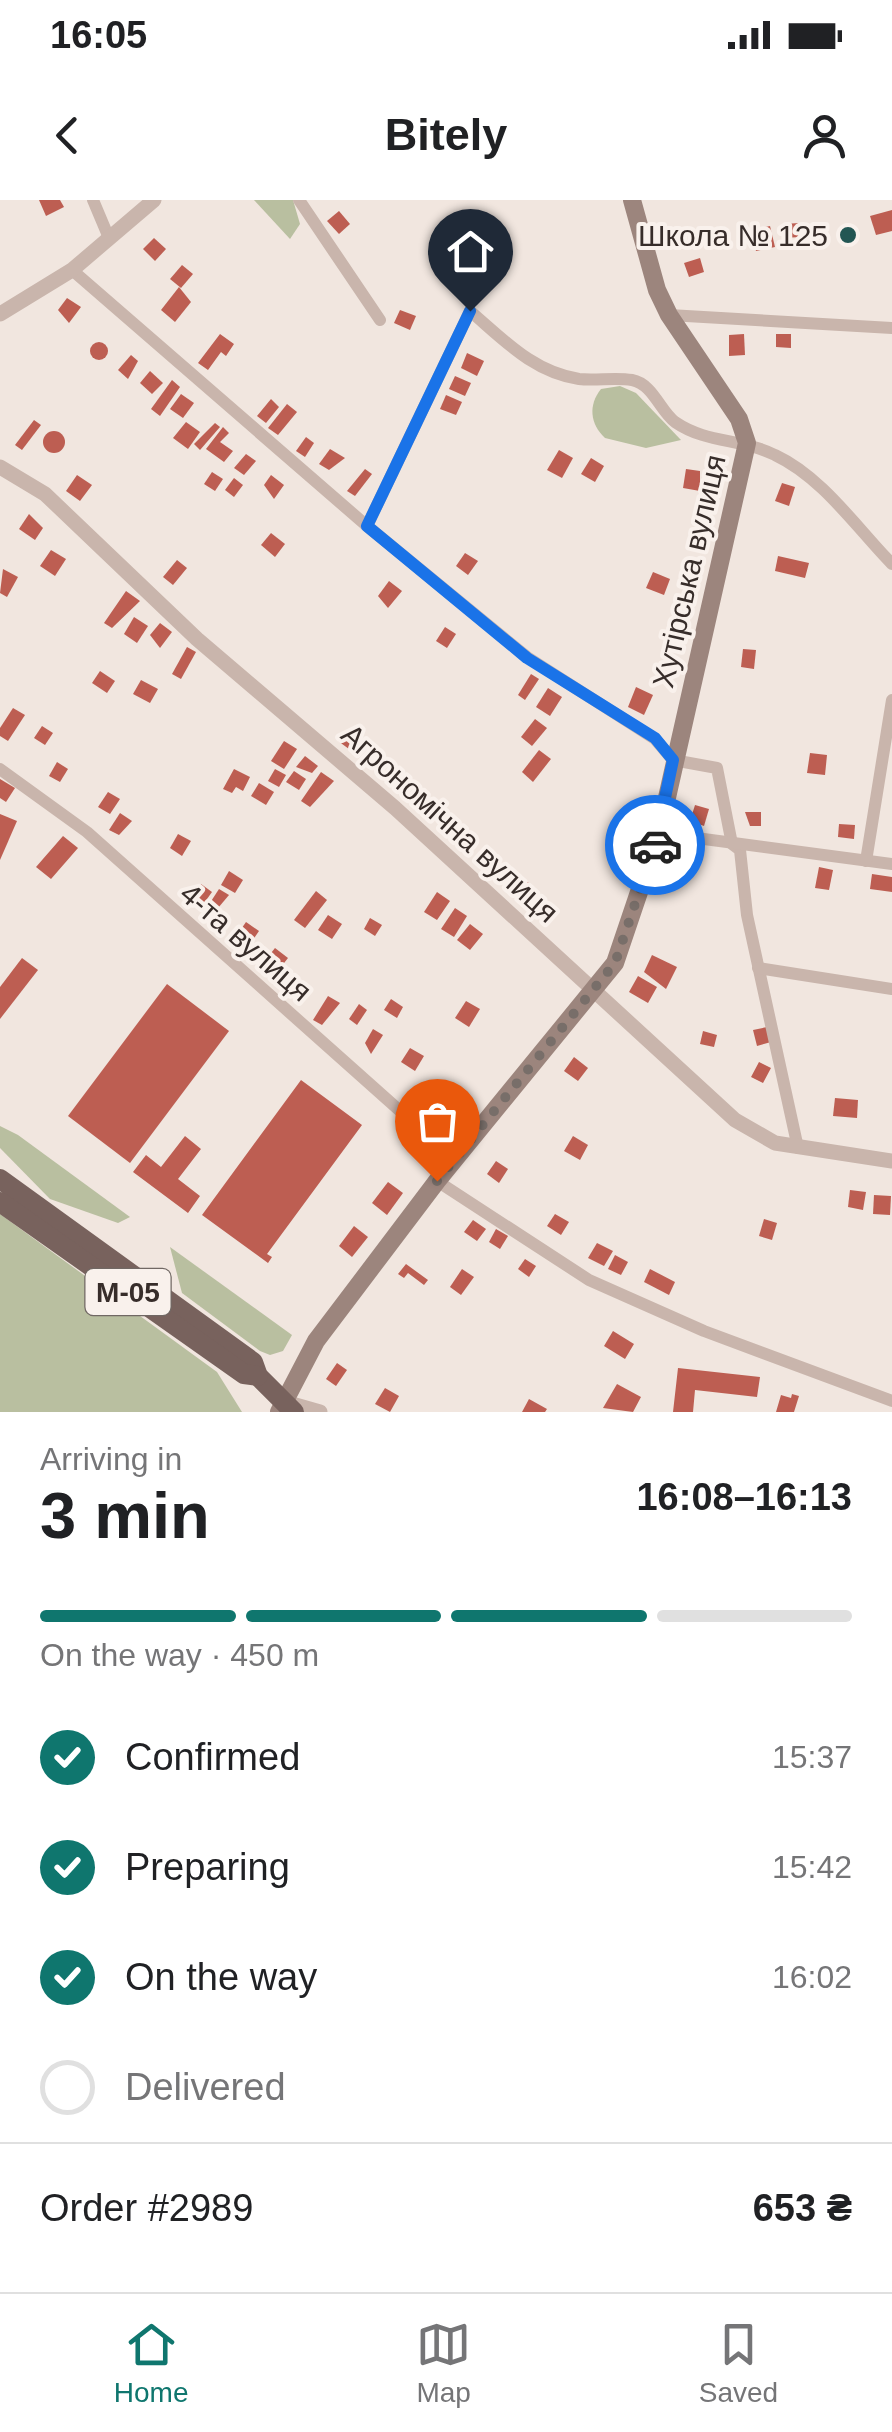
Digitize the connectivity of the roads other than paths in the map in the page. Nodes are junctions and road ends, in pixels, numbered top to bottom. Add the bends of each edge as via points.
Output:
1 (94, 200) edge
2 (154, 200) edge
3 (299, 200) edge
4 (632, 200) edge
5 (108, 238) junction
6 (72, 270) junction
7 (0, 314) edge
8 (669, 314) junction
9 (380, 320) dead end
10 (892, 328) edge
11 (747, 443) junction
12 (0, 467) edge
13 (367, 526) junction
14 (892, 564) edge
15 (892, 700) edge
16 (673, 760) junction
17 (0, 769) edge
18 (659, 834) junction
19 (732, 844) junction
20 (866, 860) junction
21 (892, 864) edge
22 (758, 968) junction
23 (892, 988) edge
24 (594, 990) junction
25 (798, 1148) junction
26 (454, 1159) junction
27 (892, 1162) edge
28 (0, 1179) edge
29 (437, 1181) junction
30 (0, 1202) edge
31 (258, 1376) junction
32 (892, 1401) edge
33 (286, 1409) edge
34 (320, 1412) edge

1 - 5 street
2 - 5 street
3 - 9 street
4 - 8 main road, Хутірська вулиця
5 - 6 street
6 - 7 street
6 - 13 street
8 - 10 street
8 - 11 main road, Хутірська вулиця via 739,419
11 - 13 street via 708,440 684,427 634,380 572,378 535,366 470,311
11 - 14 street via 810,476
11 - 16 main road, Хутірська вулиця
12 - 24 street, Агрономічна вулиця via 45,494 197,640
13 - 16 street via 527,658 655,738
15 - 20 street
16 - 18 main road, Хутірська вулиця
16 - 19 street via 717,768
17 - 26 street, 4-та вулиця via 86,832
18 - 19 street
18 - 24 main road, Хутірська вулиця via 615,963
19 - 20 street
19 - 22 street via 740,850
20 - 21 street
22 - 23 street
22 - 25 street
24 - 25 street, Агрономічна вулиця via 735,1120
24 - 26 main road, Хутірська вулиця
25 - 27 street, Агрономічна вулиця
26 - 29 main road, Хутірська вулиця
28 - 31 main road, М-05 via 253,1362
29 - 32 street via 589,1280
29 - 33 main road, Хутірська вулиця via 316,1341
30 - 31 main road, М-05 via 244,1374
31 - 33 main road, М-05
33 - 34 street

